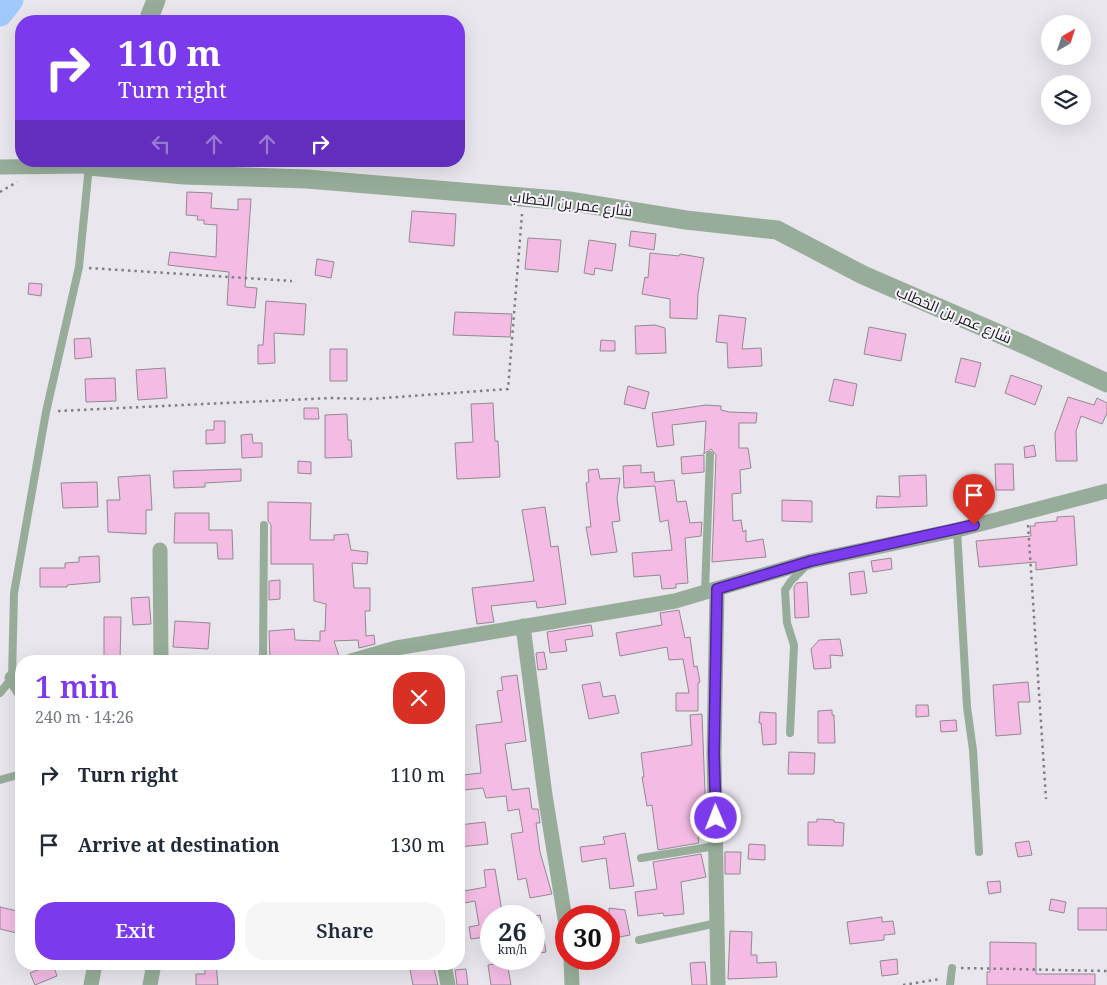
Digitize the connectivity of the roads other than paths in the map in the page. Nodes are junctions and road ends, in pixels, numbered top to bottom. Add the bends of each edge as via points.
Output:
1 (156, 0) edge
2 (150, 15) edge
3 (0, 167) edge
4 (15, 167) edge
5 (90, 167) edge
6 (116, 167) edge
7 (1107, 383) edge
8 (710, 455) dead end
9 (1107, 491) edge
10 (264, 525) dead end
11 (957, 530) junction
12 (160, 550) dead end
13 (811, 561) junction
14 (711, 590) junction
15 (523, 626) junction
16 (161, 655) edge
17 (262, 655) edge
18 (397, 655) edge
19 (12, 678) junction
20 (15, 683) edge
21 (0, 693) edge
22 (790, 733) dead end
23 (15, 776) edge
24 (0, 780) edge
25 (716, 846) junction
26 (979, 852) dead end
27 (641, 858) dead end
28 (563, 905) edge
29 (717, 923) junction
30 (639, 940) dead end
31 (952, 968) road end
32 (93, 970) edge
33 (153, 970) edge
34 (445, 970) edge
35 (571, 970) edge
36 (91, 985) edge
37 (150, 985) edge
38 (448, 985) edge
39 (572, 985) edge
40 (718, 985) edge
41 (950, 985) edge

1 - 2 street
3 - 4 street, شارع عمر بن الخطاب
5 - 19 lane via 79,268 46,412 14,593
6 - 7 street, شارع عمر بن الخطاب via 184,175 307,179 569,201 686,220 777,230 862,275
8 - 14 lane
9 - 11 street
10 - 17 lane
11 - 13 street
11 - 26 lane
12 - 16 street
13 - 14 street
13 - 22 lane via 785,590 787,623 794,645
14 - 15 street via 675,601
14 - 25 street
15 - 18 street
15 - 28 street
19 - 20 street
19 - 21 lane
23 - 24 lane
25 - 27 lane
25 - 29 street
29 - 30 lane
29 - 40 street
31 - 41 lane
32 - 36 street
33 - 37 street
34 - 38 street
35 - 39 street

